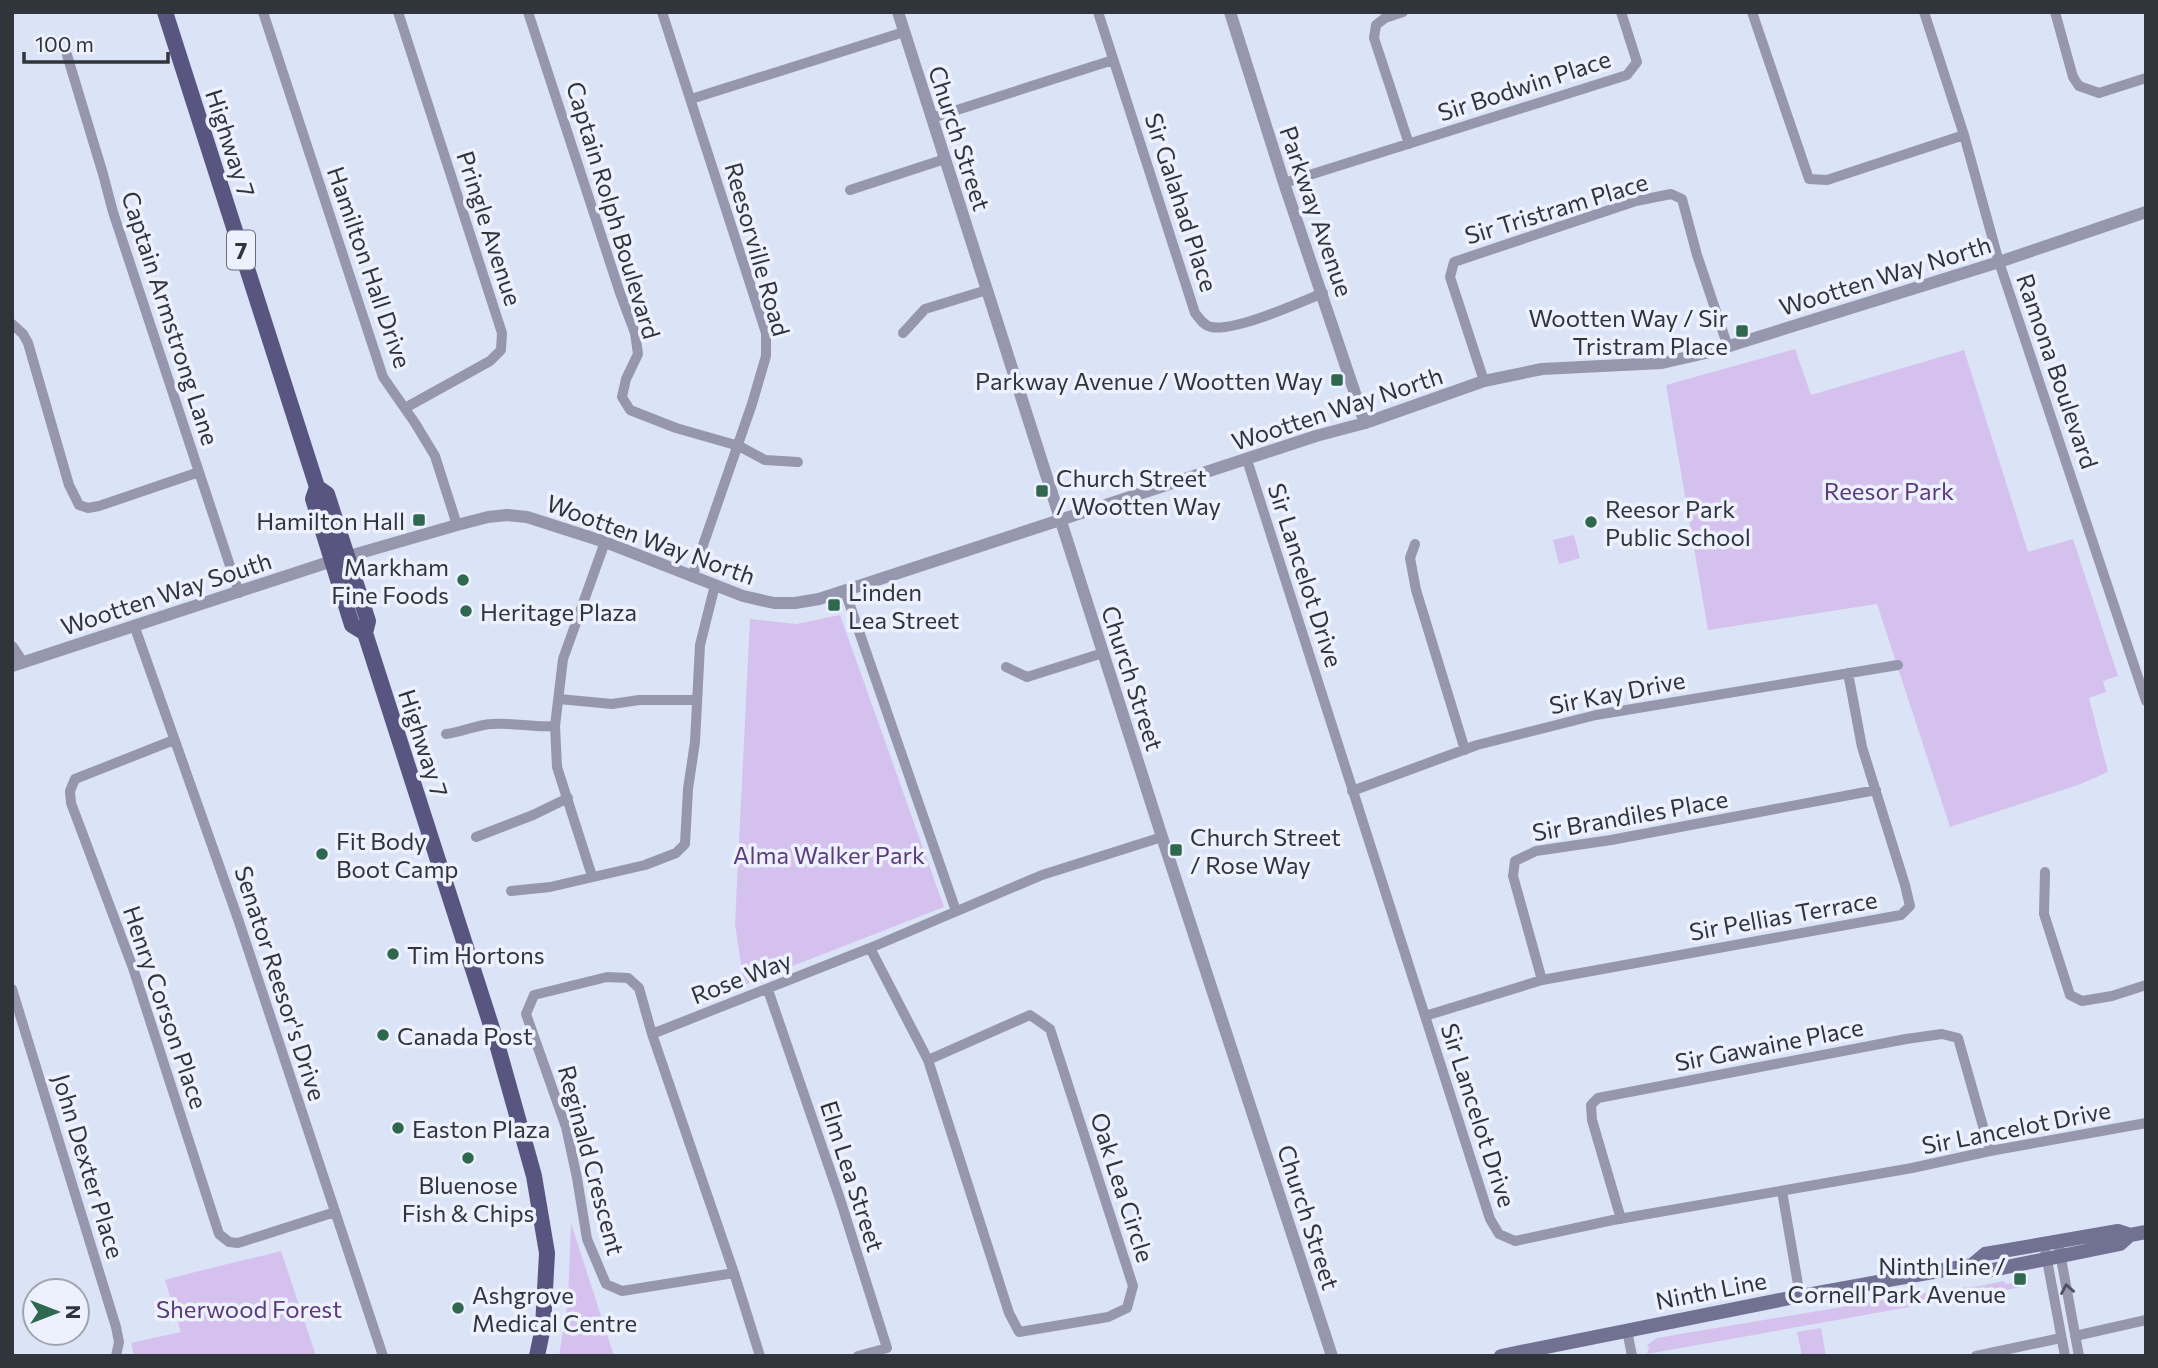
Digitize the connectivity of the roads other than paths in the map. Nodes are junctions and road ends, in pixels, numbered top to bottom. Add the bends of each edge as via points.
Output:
1 (165, 12) edge
2 (263, 12) edge
3 (398, 12) edge
4 (528, 12) edge
5 (662, 12) edge
6 (898, 12) edge
7 (1098, 12) edge
8 (1230, 12) edge
9 (1403, 12) edge
10 (1621, 12) edge
11 (1752, 12) edge
12 (1924, 12) edge
13 (2055, 12) edge
14 (904, 32) junction
15 (67, 55) dead end
16 (1113, 60) junction
17 (2146, 78) edge
18 (691, 99) junction
19 (932, 118) junction
20 (1964, 135) junction
21 (1409, 144) junction
22 (945, 159) junction
23 (1284, 183) junction
24 (850, 190) dead end
25 (2146, 212) edge
26 (1999, 262) junction
27 (987, 290) junction
28 (1323, 293) junction
29 (12, 324) edge
30 (903, 333) dead end
31 (1728, 346) junction
32 (1484, 381) junction
33 (405, 408) junction
34 (1366, 423) junction
35 (739, 446) junction
36 (1247, 460) junction
37 (797, 461) dead end
38 (200, 472) junction
39 (1061, 521) junction
40 (457, 525) junction
41 (604, 542) junction
42 (1415, 544) dead end
43 (340, 559) junction
44 (692, 577) junction
45 (715, 585) junction
46 (845, 591) junction
47 (239, 593) junction
48 (134, 625) junction
49 (12, 647) edge
50 (1103, 653) junction
51 (17, 664) edge
52 (1898, 665) dead end
53 (1006, 667) dead end
54 (1848, 673) junction
55 (559, 699) junction
56 (696, 700) junction
57 (2146, 701) edge
58 (555, 726) junction
59 (446, 734) dead end
60 (174, 740) junction
61 (1465, 750) junction
62 (1876, 790) junction
63 (1352, 791) junction
64 (568, 798) junction
65 (476, 837) dead end
66 (1162, 837) junction
67 (2045, 872) dead end
68 (592, 876) junction
69 (511, 891) dead end
70 (956, 911) junction
71 (870, 948) junction
72 (1542, 981) junction
73 (2146, 985) edge
74 (12, 989) edge
75 (768, 989) junction
76 (1425, 1016) junction
77 (652, 1034) junction
78 (928, 1060) junction
79 (2146, 1123) edge
80 (1990, 1151) junction
81 (1782, 1191) junction
82 (335, 1212) junction
83 (1621, 1219) junction
84 (2146, 1233) edge
85 (2130, 1235) junction
86 (2051, 1243) junction
87 (2054, 1258) junction
88 (1972, 1265) junction
89 (734, 1273) junction
90 (1800, 1296) junction
91 (2146, 1320) edge
92 (1627, 1330) junction
93 (2075, 1336) junction
94 (2061, 1338) junction
95 (116, 1356) edge
96 (383, 1356) edge
97 (537, 1356) edge
98 (760, 1356) edge
99 (858, 1356) edge
100 (1332, 1356) edge
101 (1501, 1356) edge
102 (1632, 1356) edge
103 (1976, 1356) edge
104 (2064, 1356) edge
105 (2079, 1356) edge

1 - 43 main road, Highway 7 / 7 via 317,487 313,499
2 - 33 street, Hamilton Hall Drive via 383,377
3 - 33 street, Pringle Avenue via 502,333 502,349 490,360
4 - 35 street, Captain Rolph Boulevard via 635,332 638,354 622,397 630,410
5 - 18 street, Reesorville Road
6 - 14 street, Church Street
7 - 16 street, Sir Galahad Place
8 - 23 street, Parkway Avenue
9 - 21 street via 1376,24 1374,38
10 - 21 street, Sir Bodwin Place via 1637,62 1627,75
11 - 20 street via 1808,179 1827,180
12 - 20 street, Ramona Boulevard
13 - 17 street via 2079,86 2099,93
14 - 18 street
14 - 19 street, Church Street
15 - 38 street, Captain Armstrong Lane via 113,212
16 - 19 street
16 - 28 street, Sir Galahad Place via 1195,313 1204,324 1230,327
18 - 35 street, Reesorville Road via 766,333 766,356
19 - 22 street, Church Street
20 - 26 street, Ramona Boulevard
21 - 23 street, Sir Bodwin Place
22 - 24 street
22 - 27 street, Church Street
23 - 28 street, Parkway Avenue
25 - 26 street, Wootten Way North
26 - 31 street, Wootten Way North
26 - 57 street, Ramona Boulevard
27 - 30 street via 925,309
27 - 39 street, Church Street
28 - 34 street, Parkway Avenue
29 - 38 street via 28,343 69,485 79,505 88,509
31 - 32 street, Wootten Way North via 1662,363 1542,369
31 - 32 street, Sir Tristram Place via 1682,199 1671,194 1636,201 1454,262 1450,276
32 - 34 street, Wootten Way North
33 - 40 street, Hamilton Hall Drive via 435,456
34 - 36 street, Wootten Way North
35 - 37 street, Captain Rolph Boulevard via 765,460
35 - 44 street, Reesorville Road
36 - 39 street, Wootten Way North
36 - 63 street, Sir Lancelot Drive
38 - 47 street, Captain Armstrong Lane
39 - 46 street, Wootten Way North
39 - 50 street, Church Street
40 - 41 street, Wootten Way North via 488,517 527,517
40 - 43 street, Wootten Way North
41 - 44 street, Wootten Way North
41 - 55 street via 563,659
42 - 61 street via 1410,558 1416,590
43 - 47 street, Wootten Way South
43 - 97 main road, Highway 7 / 7 via 352,625 365,633 497,1044 534,1176 547,1253
44 - 45 street, Wootten Way North
45 - 46 street, Wootten Way North via 774,603 819,599
45 - 56 street via 700,645
46 - 70 street
47 - 48 street, Wootten Way South
48 - 51 street, Wootten Way South
48 - 60 street, Senator Reesor's Drive
49 - 51 street
50 - 53 street via 1027,677
50 - 66 street, Church Street
52 - 54 street, Sir Kay Drive
54 - 61 street, Sir Kay Drive via 1596,715
54 - 62 street, Sir Pellias Terrace via 1862,747
55 - 56 street via 612,704
55 - 58 street
56 - 68 street via 685,844 676,853 645,865
58 - 59 street via 496,724
58 - 64 street via 557,767
60 - 82 street, Senator Reesor's Drive
60 - 82 street, Henry Corson Place via 75,779 71,803 133,968 219,1234 238,1243
61 - 63 street, Sir Kay Drive
62 - 72 street, Sir Brandiles Place via 1536,851 1515,861 1513,876
62 - 72 street, Sir Pellias Terrace via 1910,906 1901,915
63 - 76 street, Sir Lancelot Drive
64 - 65 street
64 - 68 street
66 - 70 street, Rose Way via 1042,875
66 - 100 street, Church Street
67 - 73 street via 2044,914 2070,995 2081,1001
68 - 69 street
70 - 71 street, Rose Way
71 - 75 street, Rose Way
71 - 78 street, Oak Lea Circle
72 - 76 street, Sir Pellias Terrace
74 - 95 street, John Dexter Place via 116,1327
75 - 77 street, Rose Way
75 - 99 street, Elm Lea Street via 887,1348
76 - 83 street, Sir Lancelot Drive via 1490,1219 1499,1234 1515,1241
77 - 89 street
77 - 89 street, Reginald Crescent via 639,988 628,978 607,977 534,995 526,1014 566,1127 587,1239 606,1284 622,1291
78 - 78 street, Oak Lea Circle via 1030,1015 1049,1029 1133,1286 1127,1308 1108,1317 1019,1332
79 - 80 street, Sir Lancelot Drive
80 - 81 street, Sir Lancelot Drive
80 - 83 street, Sir Gawaine Place via 1958,1038 1942,1034 1906,1039 1598,1098 1591,1105 1592,1120
81 - 83 street, Sir Lancelot Drive
81 - 90 street
82 - 96 street, Senator Reesor's Drive
84 - 85 main road, Ninth Line
85 - 86 main road, Ninth Line via 2118,1231
85 - 87 main road, Ninth Line via 2120,1244
86 - 87 street
86 - 88 main road, Ninth Line via 1985,1254
87 - 88 main road, Ninth Line via 1987,1271
93 -> 87 street
87 - 94 street
88 - 90 main road, Ninth Line
89 - 98 street
90 - 92 main road, Ninth Line
91 - 93 street
92 - 101 main road, Ninth Line
92 - 102 street
93 - 105 street
94 - 103 street
94 - 104 street

